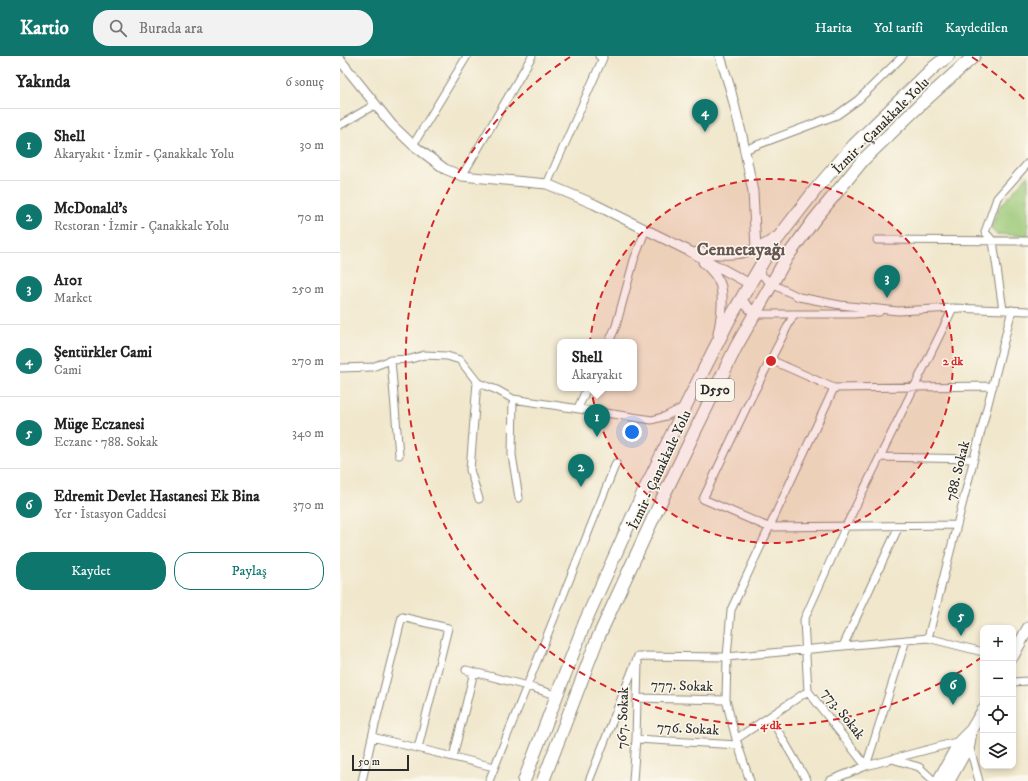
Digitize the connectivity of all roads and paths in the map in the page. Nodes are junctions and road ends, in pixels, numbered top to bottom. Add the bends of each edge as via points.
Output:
1 (467, 56) edge
2 (532, 56) edge
3 (720, 56) edge
4 (903, 56) edge
5 (948, 56) edge
6 (974, 56) edge
7 (602, 57) edge
8 (340, 60) edge
9 (376, 104) junction
10 (340, 125) edge
11 (413, 145) junction
12 (744, 150) junction
13 (1028, 163) edge
14 (462, 176) junction
15 (547, 184) junction
16 (646, 229) junction
17 (784, 231) junction
18 (877, 240) dead end
19 (993, 241) junction
20 (1028, 241) edge
21 (756, 249) junction
22 (692, 252) junction
23 (758, 272) junction
24 (750, 284) junction
25 (772, 284) junction
26 (740, 300) junction
27 (953, 308) junction
28 (1003, 310) junction
29 (1012, 310) junction
30 (898, 311) junction
31 (1028, 311) edge
32 (755, 314) junction
33 (794, 314) junction
34 (610, 339) edge
35 (716, 347) junction
36 (391, 360) junction
37 (771, 360) junction
38 (340, 368) edge
39 (477, 382) junction
40 (993, 386) junction
41 (914, 387) junction
42 (834, 388) junction
43 (586, 391) edge
44 (513, 399) junction
45 (685, 407) junction
46 (578, 408) junction
47 (398, 455) dead end
48 (880, 457) junction
49 (974, 459) junction
50 (616, 463) dead end
51 (519, 498) dead end
52 (479, 500) dead end
53 (957, 525) junction
54 (846, 526) junction
55 (899, 526) junction
56 (768, 527) junction
57 (1028, 628) edge
58 (928, 638) junction
59 (906, 640) junction
60 (843, 646) junction
61 (805, 650) junction
62 (1016, 650) edge
63 (980, 651) edge
64 (638, 656) junction
65 (727, 657) junction
66 (466, 670) dead end
67 (474, 672) junction
68 (1028, 681) edge
69 (1016, 682) edge
70 (527, 686) junction
71 (808, 691) junction
72 (556, 696) junction
73 (637, 698) junction
74 (726, 700) junction
75 (980, 715) edge
76 (770, 717) junction
77 (372, 737) junction
78 (636, 739) junction
79 (737, 742) junction
80 (964, 743) junction
81 (418, 748) junction
82 (453, 757) junction
83 (891, 759) junction
84 (866, 766) junction
85 (494, 767) junction
86 (362, 781) edge
87 (489, 781) edge
88 (524, 781) edge
89 (543, 781) edge
90 (589, 781) edge
91 (633, 781) edge
92 (750, 781) edge
93 (807, 781) edge
94 (829, 781) edge
95 (934, 781) edge
96 (938, 781) edge
97 (949, 781) edge
98 (978, 781) edge

1 - 11 street
2 - 14 street
3 - 12 street
4 - 12 street via 858,100 837,116
5 - 17 highway, İzmir - Çanakkale Yolu via 854,145
6 - 25 highway, İzmir - Çanakkale Yolu / D550 via 863,160 814,220 787,257
7 - 15 street
8 - 9 street
9 - 10 street
9 - 11 street via 392,125
11 - 14 street via 445,169
12 - 21 street via 753,192
13 - 19 street via 997,198 985,232
14 - 15 street
15 - 16 street
16 - 22 street
16 - 34 street
17 - 21 street
17 - 23 highway, İzmir - Çanakkale Yolu via 772,246
18 - 19 street
19 - 20 street
19 - 28 street
21 - 22 street via 720,255
22 - 24 street
22 - 35 street via 710,269 721,287 722,316
23 - 24 highway, İzmir - Çanakkale Yolu
23 - 25 street
24 - 26 highway, İzmir - Çanakkale Yolu
25 - 30 street via 799,297 840,305
25 - 32 highway, İzmir - Çanakkale Yolu / D550
26 - 32 street
26 - 35 highway, İzmir - Çanakkale Yolu
27 - 28 street
27 - 30 street
27 - 41 street, 773. Sokak
28 - 29 street
29 - 31 street
29 - 40 street, 788. Sokak
30 - 33 street
32 - 33 street
32 - 89 highway, İzmir - Çanakkale Yolu / D550 via 701,418 597,640
33 - 37 street
35 - 45 highway, İzmir - Çanakkale Yolu
36 - 38 street via 372,367
36 - 39 street via 411,359 424,355 447,356 460,360
36 - 47 street
37 - 42 street
37 - 56 street via 703,500
39 - 44 street
39 - 52 street via 470,470
40 - 41 street
40 - 49 street, 788. Sokak
41 - 42 street
41 - 48 street, 773. Sokak
42 - 56 street
43 - 46 street
44 - 46 street
44 - 51 street via 512,455
45 - 46 street via 652,420
45 - 72 highway, İzmir - Çanakkale Yolu via 643,493
48 - 49 street
48 - 54 street, 773. Sokak
49 - 53 street, 788. Sokak
50 - 70 street
53 - 55 street
53 - 58 street, 788. Sokak
54 - 55 street
54 - 56 street
54 - 61 street, 773. Sokak via 804,620
55 - 60 street
56 - 65 street via 731,610
57 - 62 main road
58 - 59 street
58 - 63 street
59 - 60 street
59 - 84 street
60 - 61 street
61 - 65 street
61 - 71 street, 773. Sokak
64 - 65 street
64 - 73 street, 767. Sokak
64 - 90 street
65 - 74 street
66 - 67 street
67 - 70 street
67 - 82 street
68 - 69 street
70 - 72 street
70 - 85 street
71 - 76 street
71 - 84 street, 773. Sokak
72 - 88 highway, İzmir - Çanakkale Yolu
73 - 74 street, 777. Sokak
73 - 78 street, 767. Sokak
74 - 79 street
75 - 80 main road
76 - 79 street
76 - 93 street
77 - 81 street
77 - 81 street via 402,617 433,624 448,628
77 - 86 street
78 - 79 street, 776. Sokak
78 - 91 street, 767. Sokak
79 - 92 street
80 - 83 street
80 - 96 main road
80 - 97 main road
80 - 98 street
81 - 82 street
82 - 85 street
83 - 84 street
83 - 95 street via 919,767
84 - 94 street
85 - 87 street

